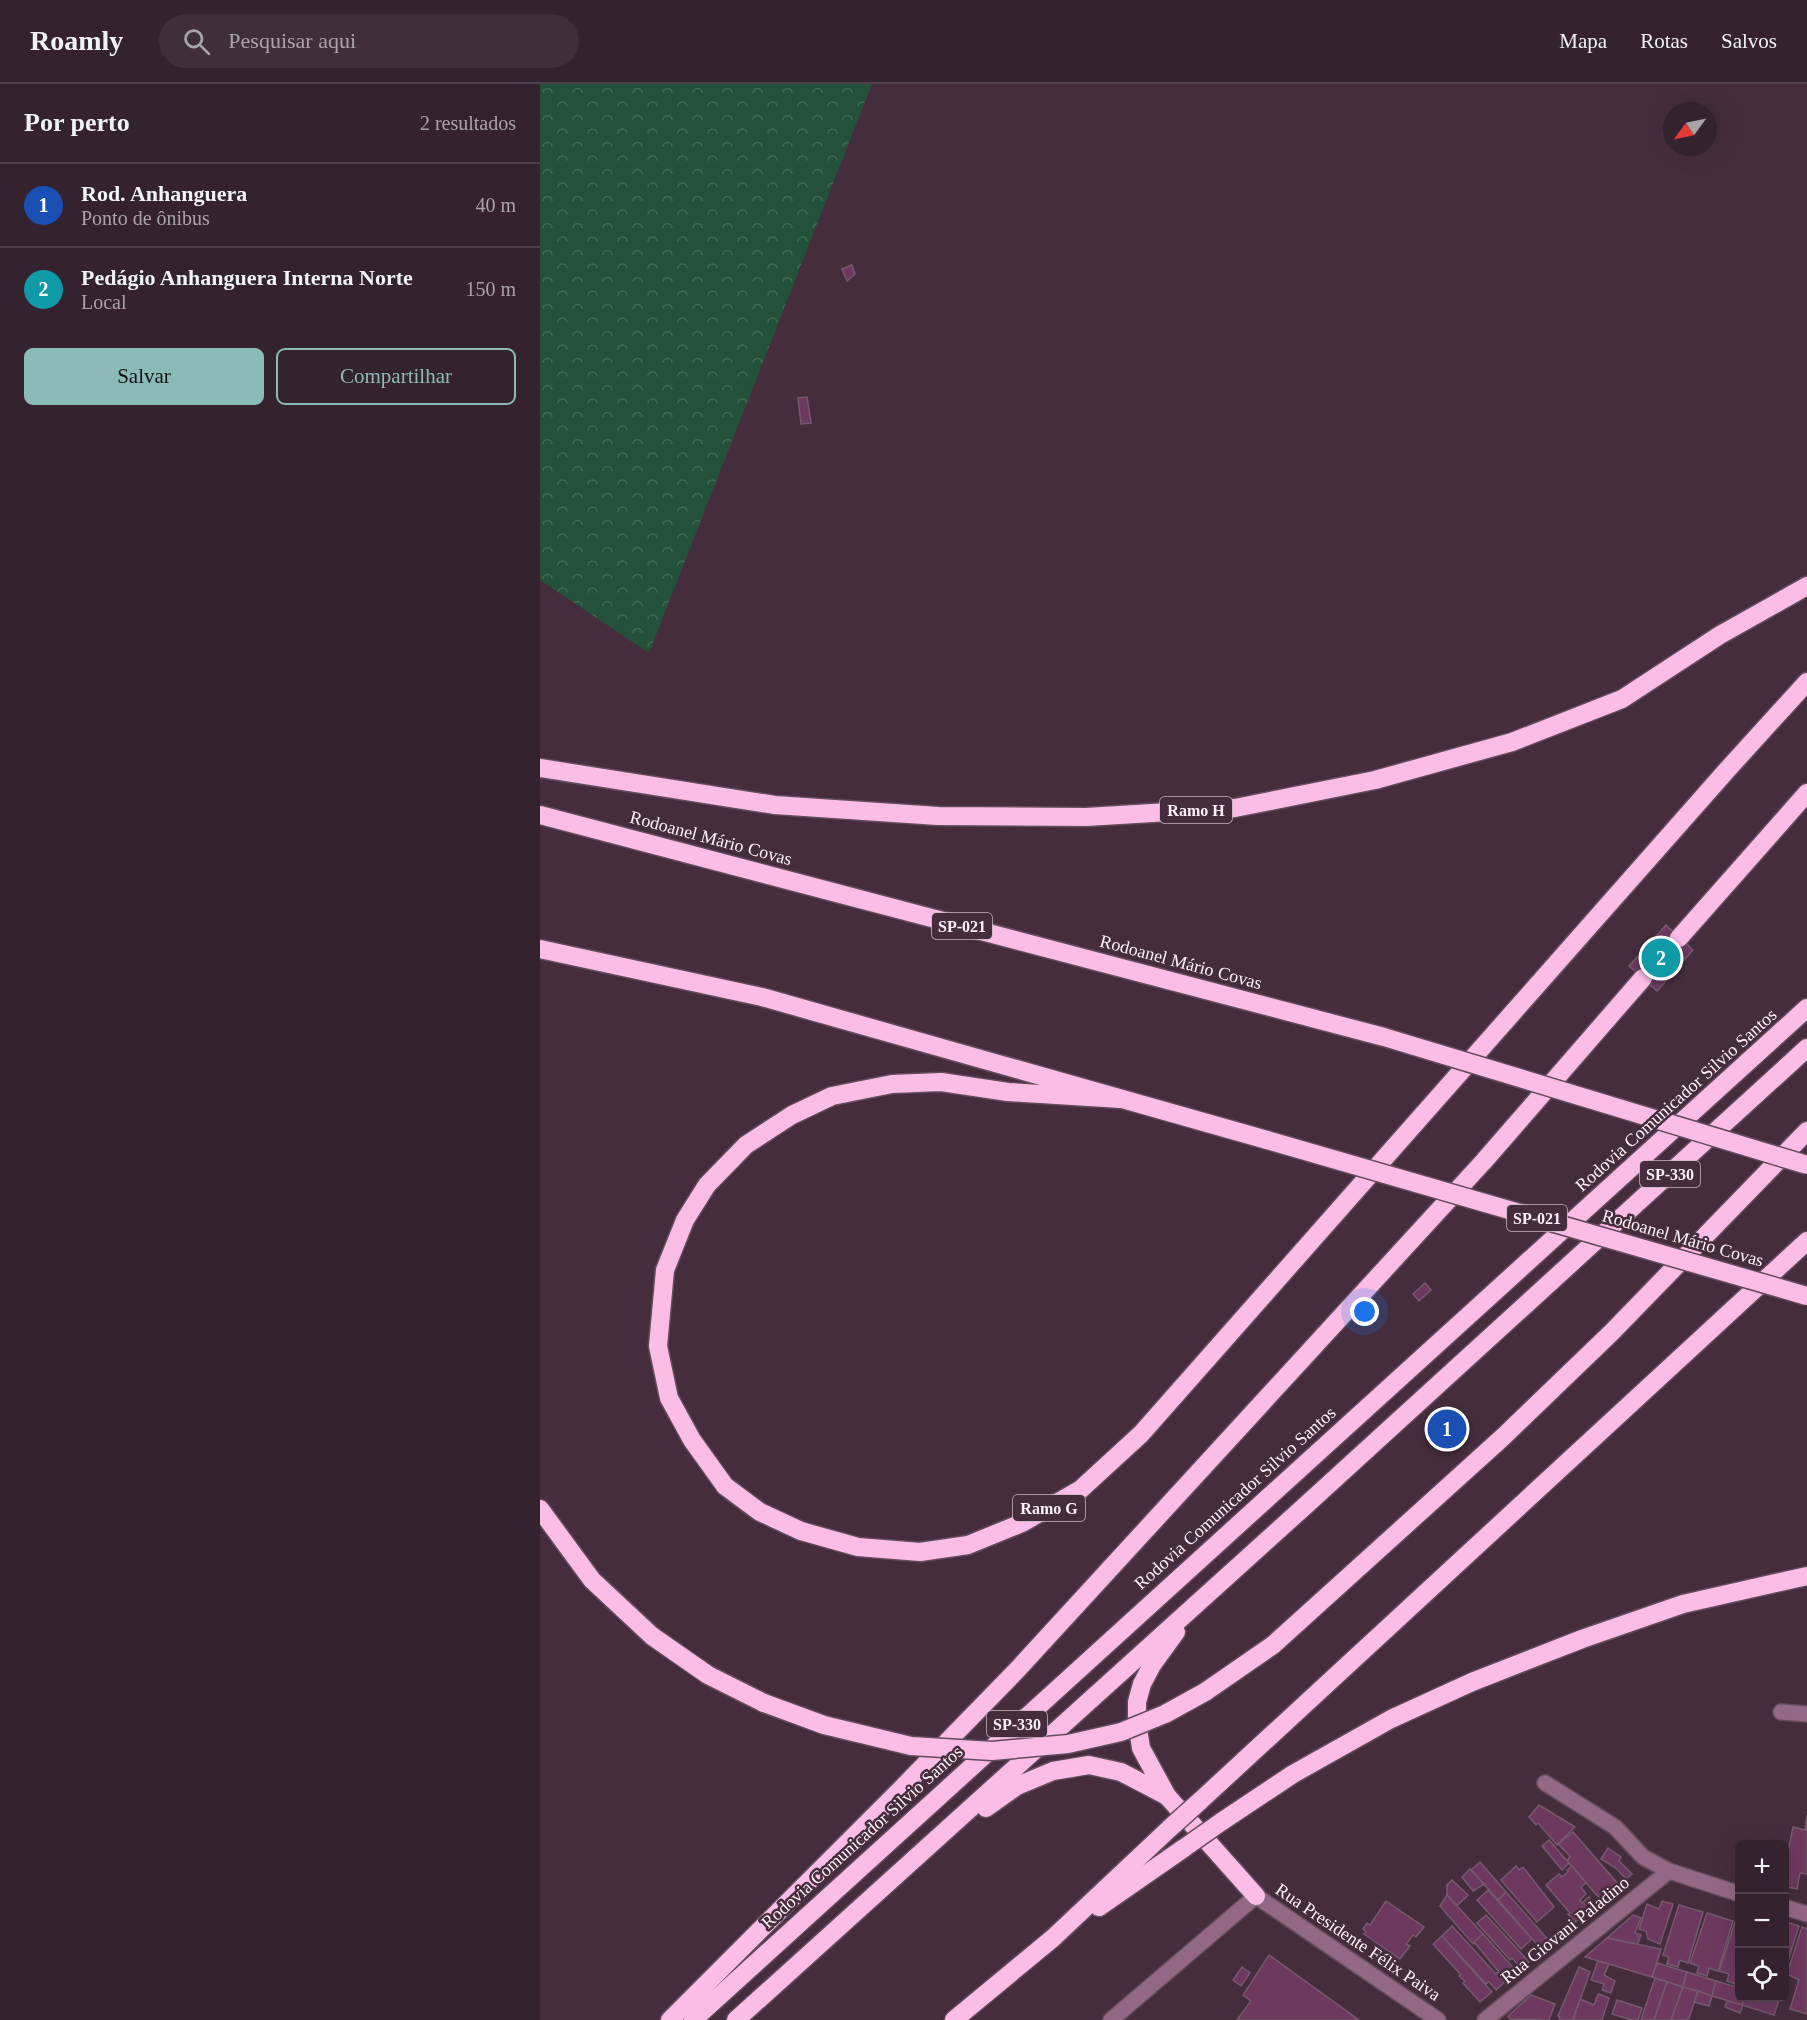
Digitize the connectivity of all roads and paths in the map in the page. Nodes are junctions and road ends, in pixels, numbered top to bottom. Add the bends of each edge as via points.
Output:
1 (1807, 586) edge
2 (1807, 682) edge
3 (540, 768) edge
4 (1807, 793) edge
5 (540, 815) edge
6 (1679, 938) tunnel mouth
7 (540, 949) edge
8 (1643, 978) tunnel mouth
9 (1807, 1008) edge
10 (1807, 1048) edge
11 (1121, 1099) junction
12 (1807, 1131) edge
13 (1807, 1165) edge
14 (1807, 1241) edge
15 (1807, 1296) edge
16 (540, 1509) edge
17 (1807, 1575) edge
18 (1196, 1603) junction
19 (1781, 1712) dead end
20 (1807, 1714) edge
21 (1545, 1783) dead end
22 (1167, 1796) junction
23 (916, 1858) junction
24 (1669, 1870) junction
25 (1735, 1892) edge
26 (1256, 1896) junction
27 (1789, 1908) edge
28 (1807, 1914) edge
29 (1053, 1938) junction
30 (670, 2020) edge
31 (693, 2020) edge
32 (736, 2020) edge
33 (954, 2020) edge
34 (1111, 2020) edge
35 (1438, 2020) edge
36 (1485, 2020) edge

1 - 3 highway, Ramo H via 1720,635 1622,699 1512,742 1375,780 1235,807 1086,818 938,816 775,805
2 - 11 highway, Ramo G via 1141,1434 1081,1489 1022,1523 968,1545 920,1552 858,1547 801,1531 760,1512 725,1485 692,1440 669,1398 658,1346 664,1270 685,1220 707,1185 746,1145 792,1115 832,1096 892,1084 940,1082 1008,1092
4 - 6 highway
5 - 13 highway, Rodoanel Mário Covas / SP-021, bridge via 1384,1037
7 - 11 highway, Rodoanel Mário Covas / SP-021 via 762,997
8 - 30 highway via 1484,1161 1018,1669
9 - 31 highway, Rodovia Comunicador Silvio Santos / SP-330
10 - 18 highway, SP-330
11 - 15 highway, Rodoanel Mário Covas / SP-021, bridge
12 - 16 highway, bridge via 1612,1332 1503,1437 1273,1645 1205,1692 1121,1732 1068,1744 992,1751 911,1746 824,1725 764,1702 708,1675 652,1636 592,1580
14 - 29 highway, bridge
17 - 29 highway, bridge via 1683,1604 1472,1682 1391,1719 1293,1774
18 - 22 highway via 1152,1665 1137,1702 1141,1748
18 - 23 highway, SP-330
19 - 20 street
21 - 24 street via 1615,1827 1643,1857
22 - 23 highway via 1121,1772 1089,1765 1053,1771 1017,1786
22 - 26 highway
23 - 32 highway, SP-330
24 - 25 street
24 - 36 street, Rua Giovani Paladino
26 - 34 street
26 - 35 street, Rua Presidente Félix Paiva
27 - 28 street
29 - 33 highway

